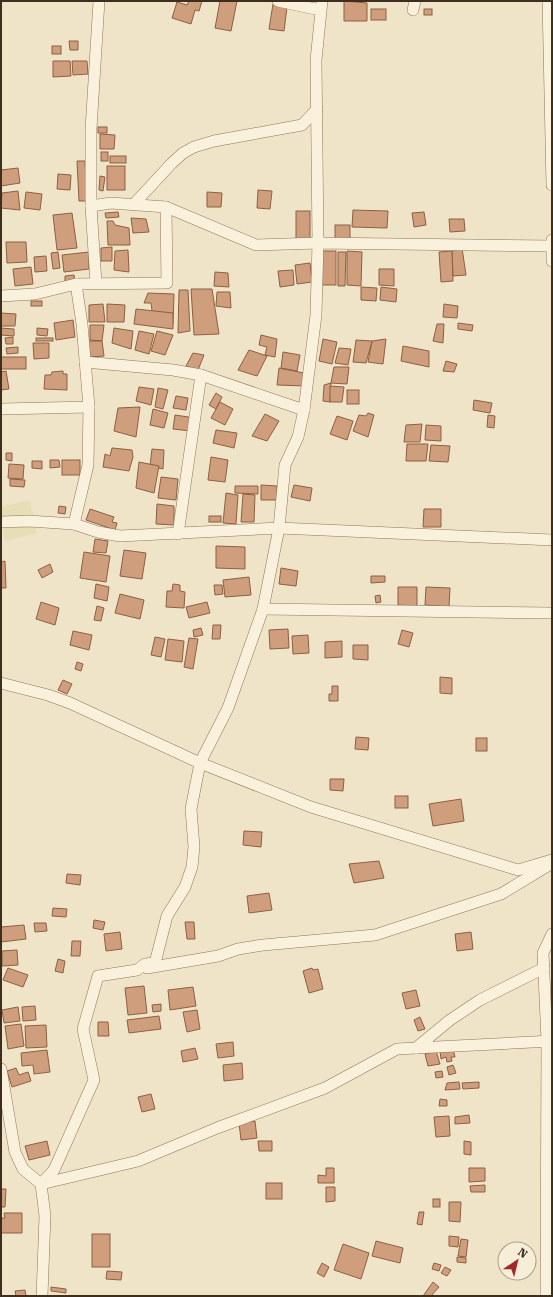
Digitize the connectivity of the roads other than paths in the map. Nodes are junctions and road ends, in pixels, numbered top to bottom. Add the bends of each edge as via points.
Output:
1 (100, 1) edge
2 (278, 1) edge
3 (548, 1) edge
4 (321, 5) edge
5 (551, 78) edge
6 (317, 109) junction
7 (552, 185) edge
8 (134, 204) junction
9 (91, 206) junction
10 (166, 207) junction
11 (318, 243) junction
12 (552, 243) edge
13 (552, 261) edge
14 (96, 283) junction
15 (76, 284) junction
16 (1, 296) edge
17 (85, 362) junction
18 (201, 376) junction
19 (89, 407) junction
20 (1, 409) edge
21 (304, 410) junction
22 (1, 522) edge
23 (74, 524) junction
24 (279, 528) junction
25 (178, 534) junction
26 (552, 540) edge
27 (263, 609) junction
28 (552, 613) edge
29 (1, 683) edge
30 (200, 763) junction
31 (552, 862) edge
32 (552, 934) edge
33 (544, 968) junction
34 (137, 970) junction
35 (549, 1041) edge
36 (416, 1048) junction
37 (1, 1069) edge
38 (42, 1184) junction
39 (42, 1296) edge
40 (546, 1296) edge

1 - 9 street via 91,129
2 - 4 street
3 - 5 street
4 - 6 street via 316,60
5 - 7 street
6 - 8 street via 302,124 194,147 183,153
6 - 11 street
8 - 9 street via 111,203
8 - 10 street
9 - 14 street
10 - 11 street via 256,245
10 - 14 street via 166,283
11 - 12 street
11 - 21 street via 316,315
12 - 13 street
14 - 15 street
15 - 16 street via 34,294
15 - 17 street
17 - 18 street via 173,370
17 - 19 street
18 - 21 street
18 - 25 street
19 - 20 street
19 - 23 street via 89,456
21 - 24 street via 298,437 285,465
22 - 23 street
23 - 25 street via 112,536
24 - 25 street
24 - 26 street
24 - 27 street
27 - 28 street
27 - 30 street via 228,708
29 - 30 street via 64,701
30 - 31 street via 311,807 518,870
30 - 34 street via 191,809 194,847 192,867 167,916 155,963 145,964
31 - 34 street via 501,894 375,935 263,945 238,949 218,956
32 - 33 street via 544,953
33 - 35 street
33 - 36 street via 480,1000
34 - 38 street via 98,976 83,1029 94,1080 57,1165
35 - 36 street
35 - 40 street
36 - 38 street via 397,1050 325,1088 217,1128 138,1162
37 - 38 street via 15,1152 23,1169
38 - 39 street via 45,1216

